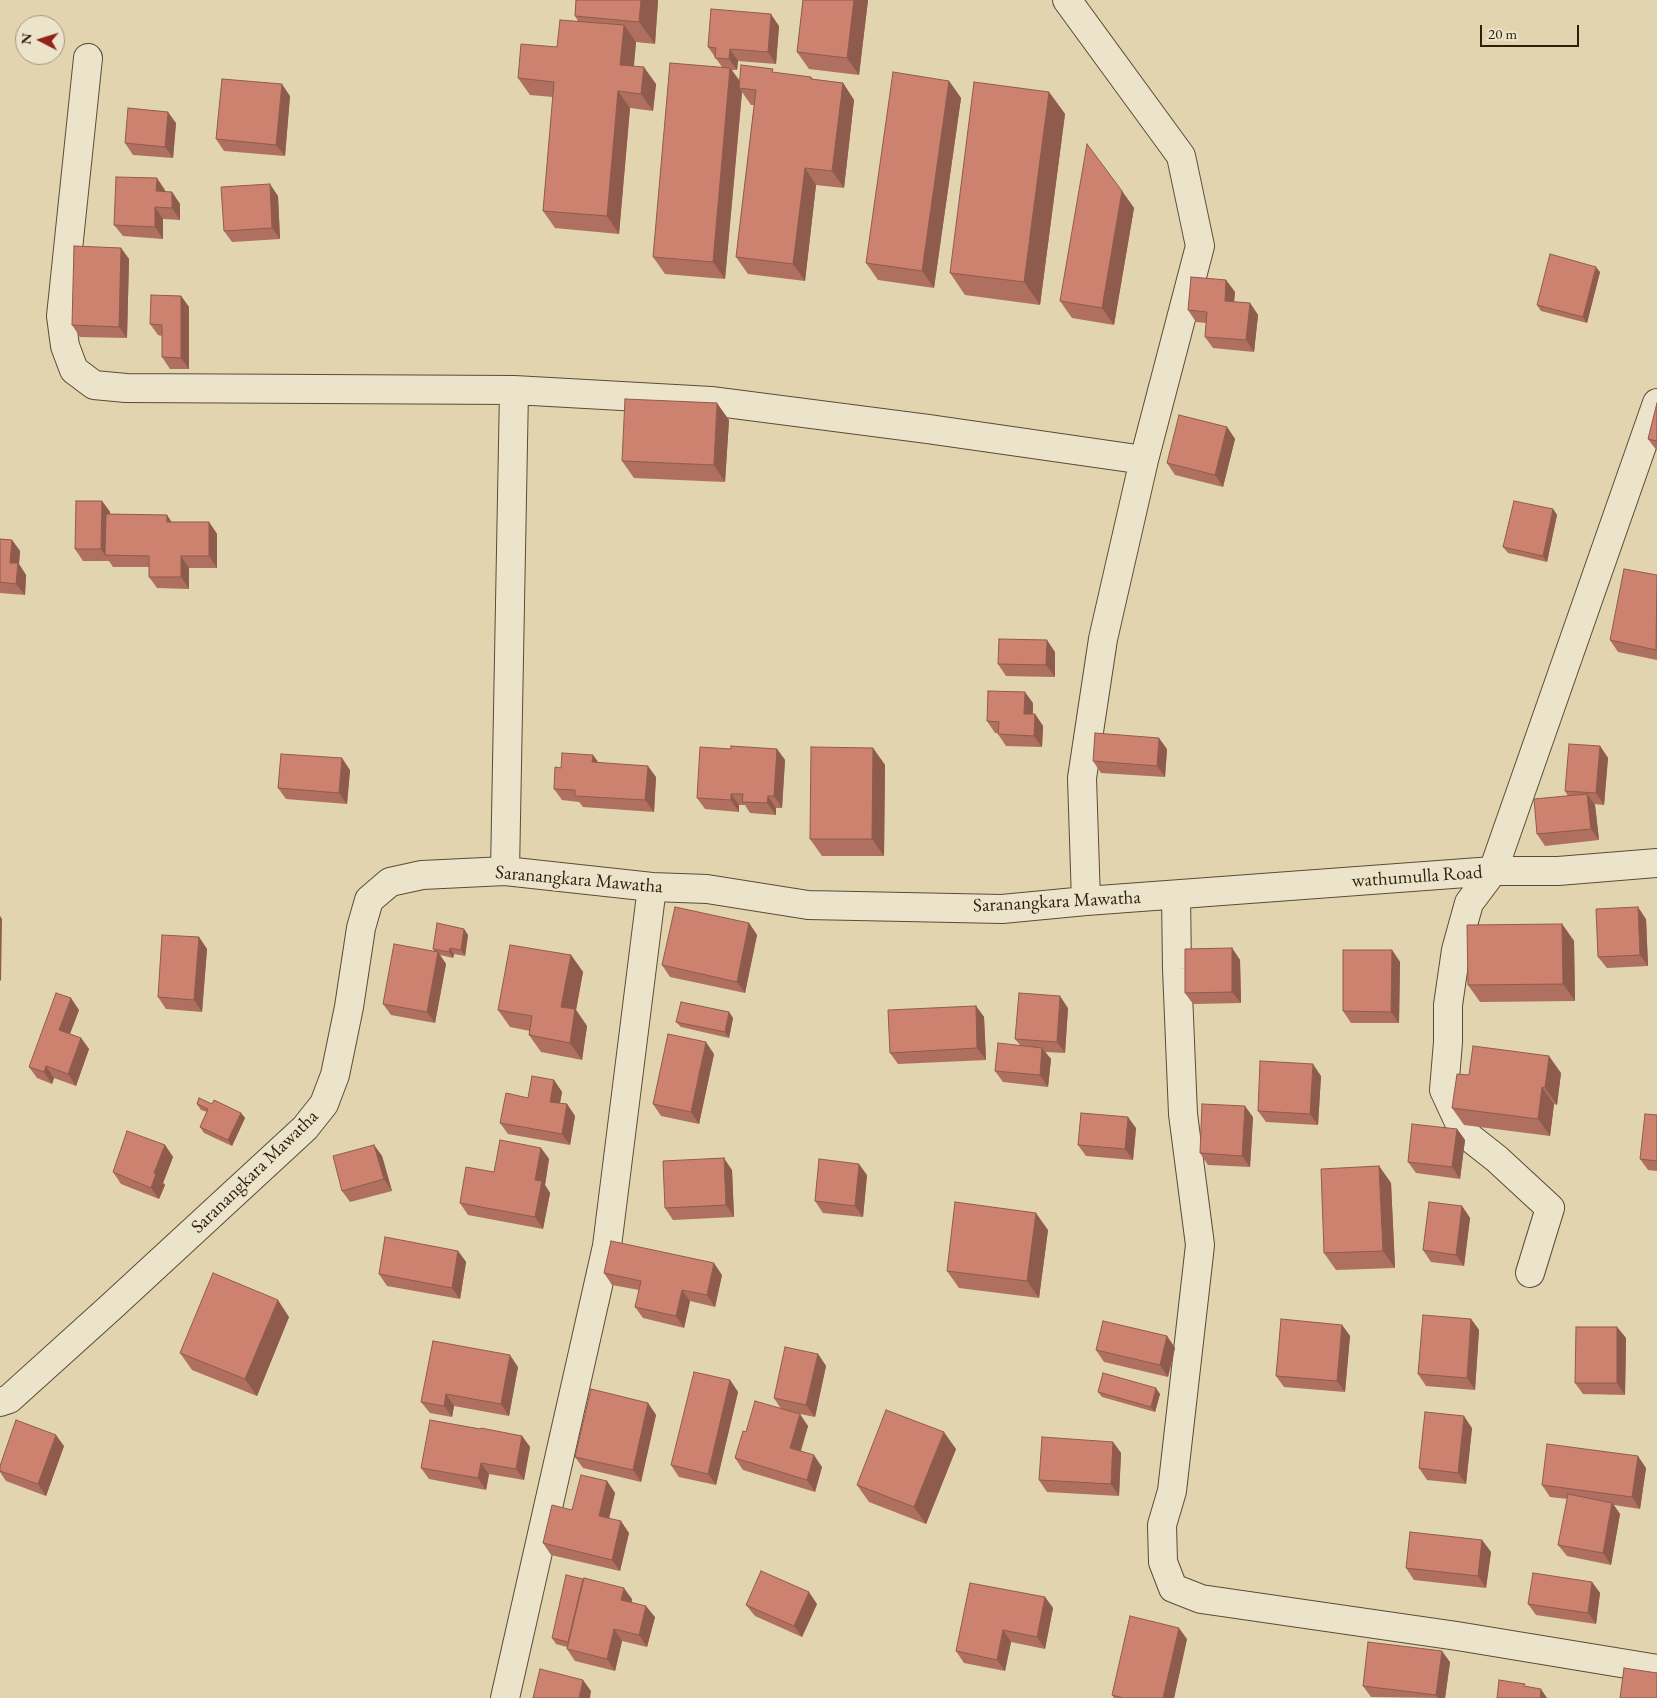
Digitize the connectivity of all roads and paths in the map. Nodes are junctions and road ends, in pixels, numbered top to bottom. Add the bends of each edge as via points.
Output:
1 (1067, 0) edge
2 (88, 58) dead end
3 (514, 390) junction
4 (1657, 403) edge
5 (1144, 460) junction
6 (1657, 863) edge
7 (505, 871) junction
8 (1493, 871) junction
9 (652, 888) junction
10 (1176, 895) junction
11 (1086, 901) junction
12 (1530, 1273) dead end
13 (0, 1402) edge
14 (1657, 1669) edge
15 (505, 1698) edge

1 - 5 street via 1182,156 1200,246
2 - 3 street via 61,316 65,346 74,370 94,385 126,388
3 - 5 street via 711,401
3 - 7 street
4 - 8 street
5 - 11 street via 1103,639 1082,778
6 - 8 street, wathumulla Road via 1558,871
7 - 9 street, Saranangkara Mawatha
7 - 13 street, Saranangkara Mawatha via 422,876 390,882 368,900 335,1074 324,1104 305,1128 118,1300 9,1399
8 - 10 street, wathumulla Road
8 - 12 street via 1469,903 1456,950 1448,1005 1444,1090 1464,1133 1550,1208
9 - 11 street, Saranangkara Mawatha via 707,889 808,905 1002,909
9 - 15 street via 607,1246
10 - 11 street, Saranangkara Mawatha
10 - 14 street via 1183,1114 1200,1245 1172,1491 1162,1525 1163,1562 1173,1588 1201,1598

